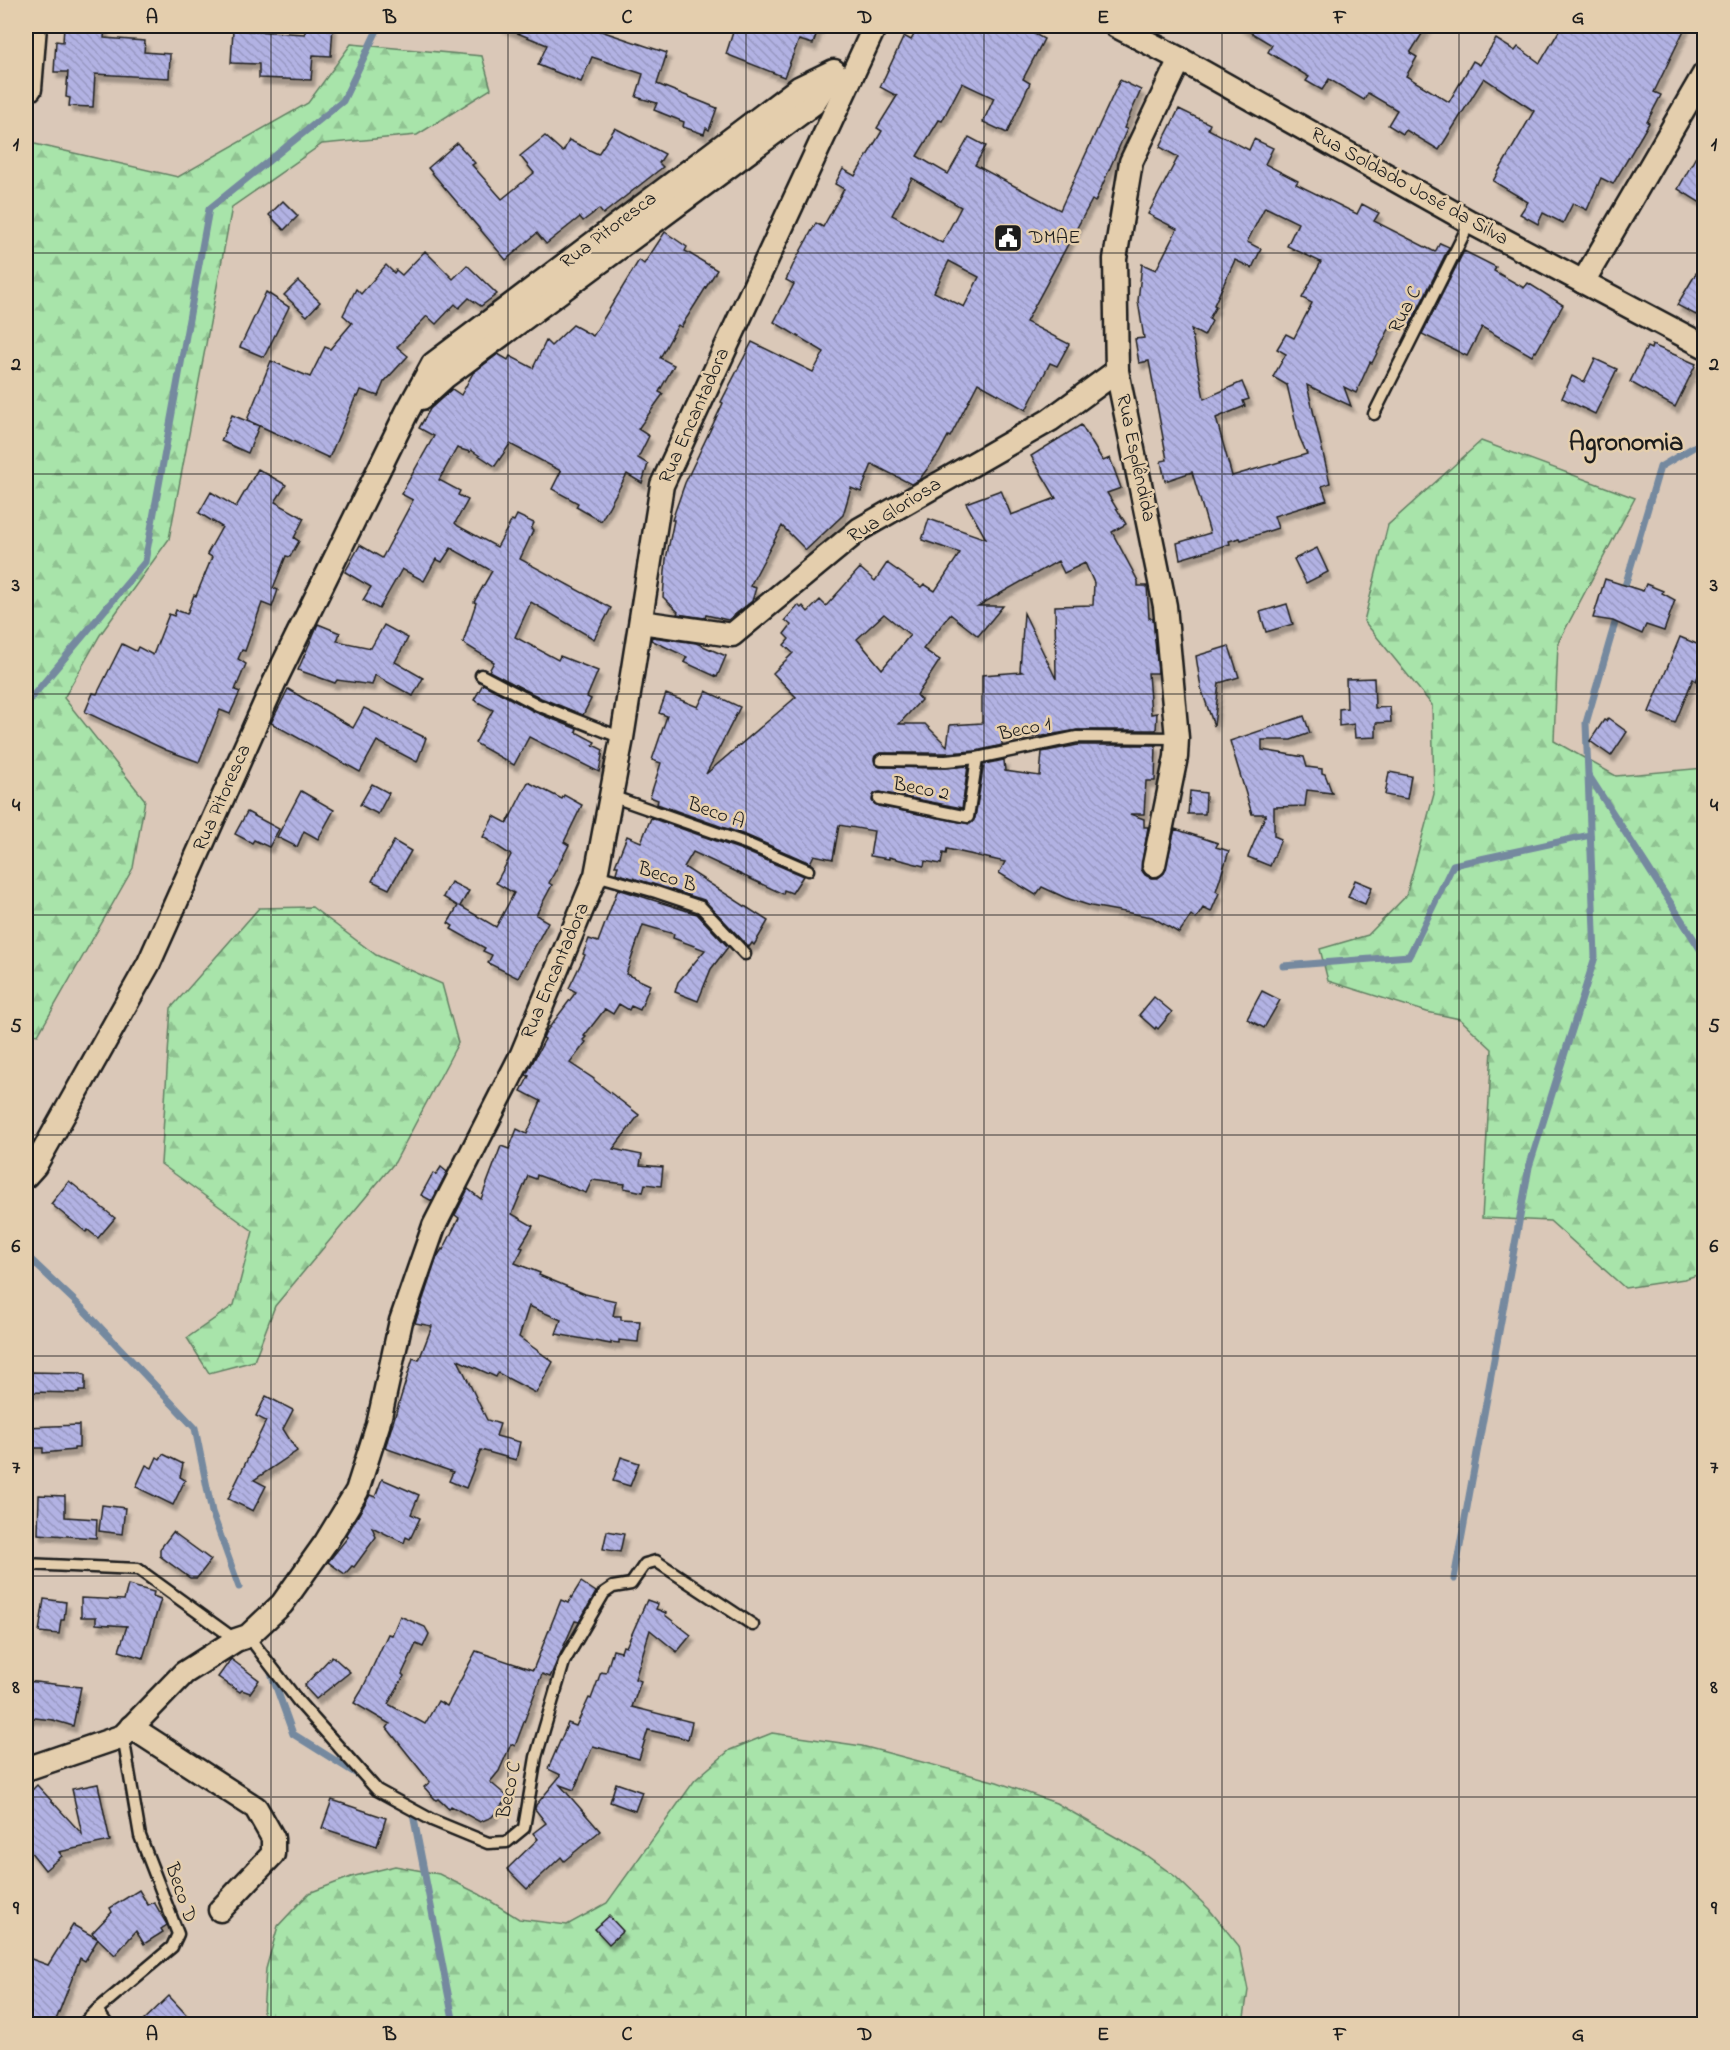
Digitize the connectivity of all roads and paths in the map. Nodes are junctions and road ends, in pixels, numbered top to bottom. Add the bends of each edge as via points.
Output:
1 (35, 26) edge
2 (874, 26) edge
3 (1116, 26) edge
4 (1180, 59) junction
5 (1704, 74) edge
6 (30, 89) dead end
7 (1470, 222) junction
8 (1582, 282) junction
9 (1704, 346) edge
10 (1117, 372) junction
11 (1374, 414) dead end
12 (641, 622) junction
13 (481, 675) dead end
14 (622, 738) junction
15 (1177, 738) junction
16 (977, 758) junction
17 (881, 760) dead end
18 (611, 796) junction
19 (879, 799) dead end
20 (1154, 865) dead end
21 (808, 870) dead end
22 (596, 875) junction
23 (745, 954) dead end
24 (26, 1176) edge
25 (26, 1564) edge
26 (753, 1625) dead end
27 (242, 1638) junction
28 (127, 1732) junction
29 (26, 1769) edge
30 (220, 1910) dead end
31 (97, 2010) junction
32 (83, 2025) edge
33 (107, 2025) edge

1 - 6 street
2 - 12 street, Rua Encantadora via 662,485
2 - 24 street, Rua Pitoresca via 834,71 813,104 445,377 407,412 274,683 149,963
3 - 4 street, Rua Soldado José da Silva
4 - 7 street, Rua Soldado José da Silva
4 - 10 street, Rua Esplêndida via 1131,162 1115,259
5 - 8 street
7 - 8 street, Rua Soldado José da Silva
7 - 11 lane, Rua C
8 - 9 street, Rua Soldado José da Silva
10 - 12 street, Rua Gloriosa via 1050,420 860,529 732,635
10 - 15 street, Rua Esplêndida via 1165,606
12 - 14 street, Rua Encantadora
13 - 14 lane via 538,705
14 - 18 street, Rua Encantadora
15 - 16 lane, Beco 1 via 1077,737
15 - 20 street, Rua Esplêndida
16 - 17 lane, Beco 1
16 - 19 lane, Beco 2 via 968,818
18 - 21 lane, Beco A via 745,843
18 - 22 street, Rua Encantadora
22 - 23 lane, Beco B via 701,908
22 - 27 street, Rua Encantadora via 522,1054 434,1227 401,1321 378,1425 357,1491 282,1604
25 - 27 lane, Beco C via 138,1569
26 - 27 lane, Beco C via 656,1562 645,1564 631,1584 604,1593 564,1662 536,1757 524,1828 507,1842 488,1843 432,1820 377,1790
27 - 28 street, Rua Encantadora via 184,1673
28 - 29 street, Rua Encantadora
28 - 30 street via 256,1809 273,1838 273,1854
28 - 31 lane, Beco D via 140,1836 178,1934 172,1947
31 - 32 lane, Beco D
31 - 33 lane

